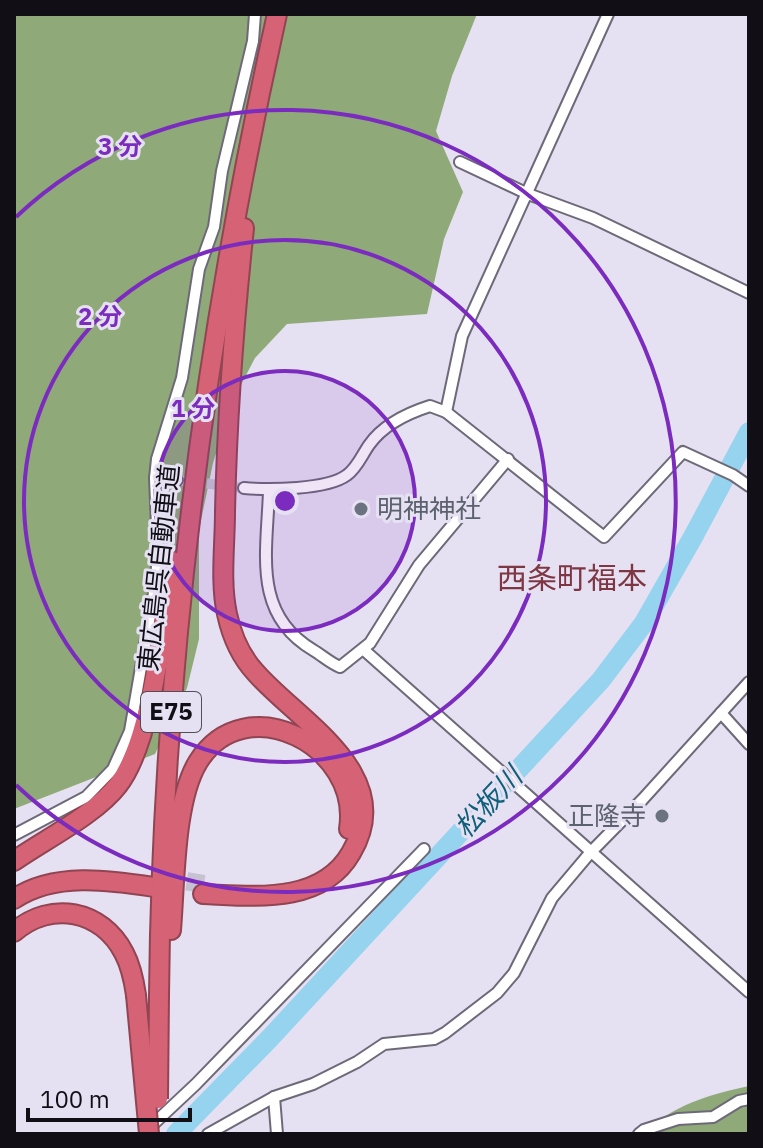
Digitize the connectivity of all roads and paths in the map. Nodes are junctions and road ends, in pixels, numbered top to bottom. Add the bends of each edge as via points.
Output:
1 (255, 14) edge
2 (277, 14) edge
3 (608, 14) edge
4 (261, 82) junction
5 (460, 162) dead end
6 (528, 194) junction
7 (749, 293) edge
8 (446, 412) junction
9 (201, 430) junction
10 (508, 459) junction
11 (155, 478) junction
12 (177, 480) tunnel mouth
13 (749, 486) edge
14 (244, 488) tunnel mouth
15 (269, 491) junction
16 (364, 650) junction
17 (749, 682) edge
18 (721, 713) junction
19 (749, 744) edge
20 (14, 835) edge
21 (424, 849) dead end
22 (590, 853) junction
23 (14, 861) edge
24 (14, 887) edge
25 (14, 899) edge
26 (14, 932) edge
27 (749, 992) edge
28 (162, 995) junction
29 (274, 1097) junction
30 (749, 1099) edge
31 (143, 1134) edge
32 (149, 1134) edge
33 (158, 1134) edge
34 (208, 1134) edge
35 (277, 1134) edge
36 (639, 1134) edge

1 - 11 street via 214,227 199,269 182,378
2 - 4 highway, 東広島呉自動車道 / E75
3 - 6 street
4 - 9 highway, 東広島呉自動車道 / E75
4 - 28 highway via 236,307 226,478 226,610 234,643 253,671 349,765 363,813 351,855 319,883 266,897 203,889 260,887 316,874 335,857 350,826 341,777 308,740 280,730 251,728 211,746 197,763 180,820
5 - 6 street
6 - 7 street via 593,218
6 - 8 street via 462,336
8 - 10 street
8 - 15 street via 430,406 387,427 347,475 333,482
9 - 23 highway via 142,734 131,763 99,804
9 - 28 highway, 東広島呉自動車道 / E75 via 171,705 161,876
10 - 13 street via 604,537 683,452
10 - 16 street via 419,565
11 - 12 street
11 - 20 street via 156,581 124,750 86,797
14 - 15 street
15 - 16 street via 267,578 278,616 302,644 340,667
16 - 22 street
17 - 18 street
18 - 19 street
18 - 22 street
21 - 31 street
22 - 27 street
22 - 29 street via 552,898 514,973 466,1019 434,1039 384,1044 313,1084
24 - 25 highway via 78,871 154,882 71,881
26 - 32 highway, bridge via 37,917 78,913 111,934 123,951 136,995
28 - 33 highway, 東広島呉自動車道 / E75, bridge
29 - 34 street
29 - 35 street
30 - 36 street via 713,1117 678,1119

